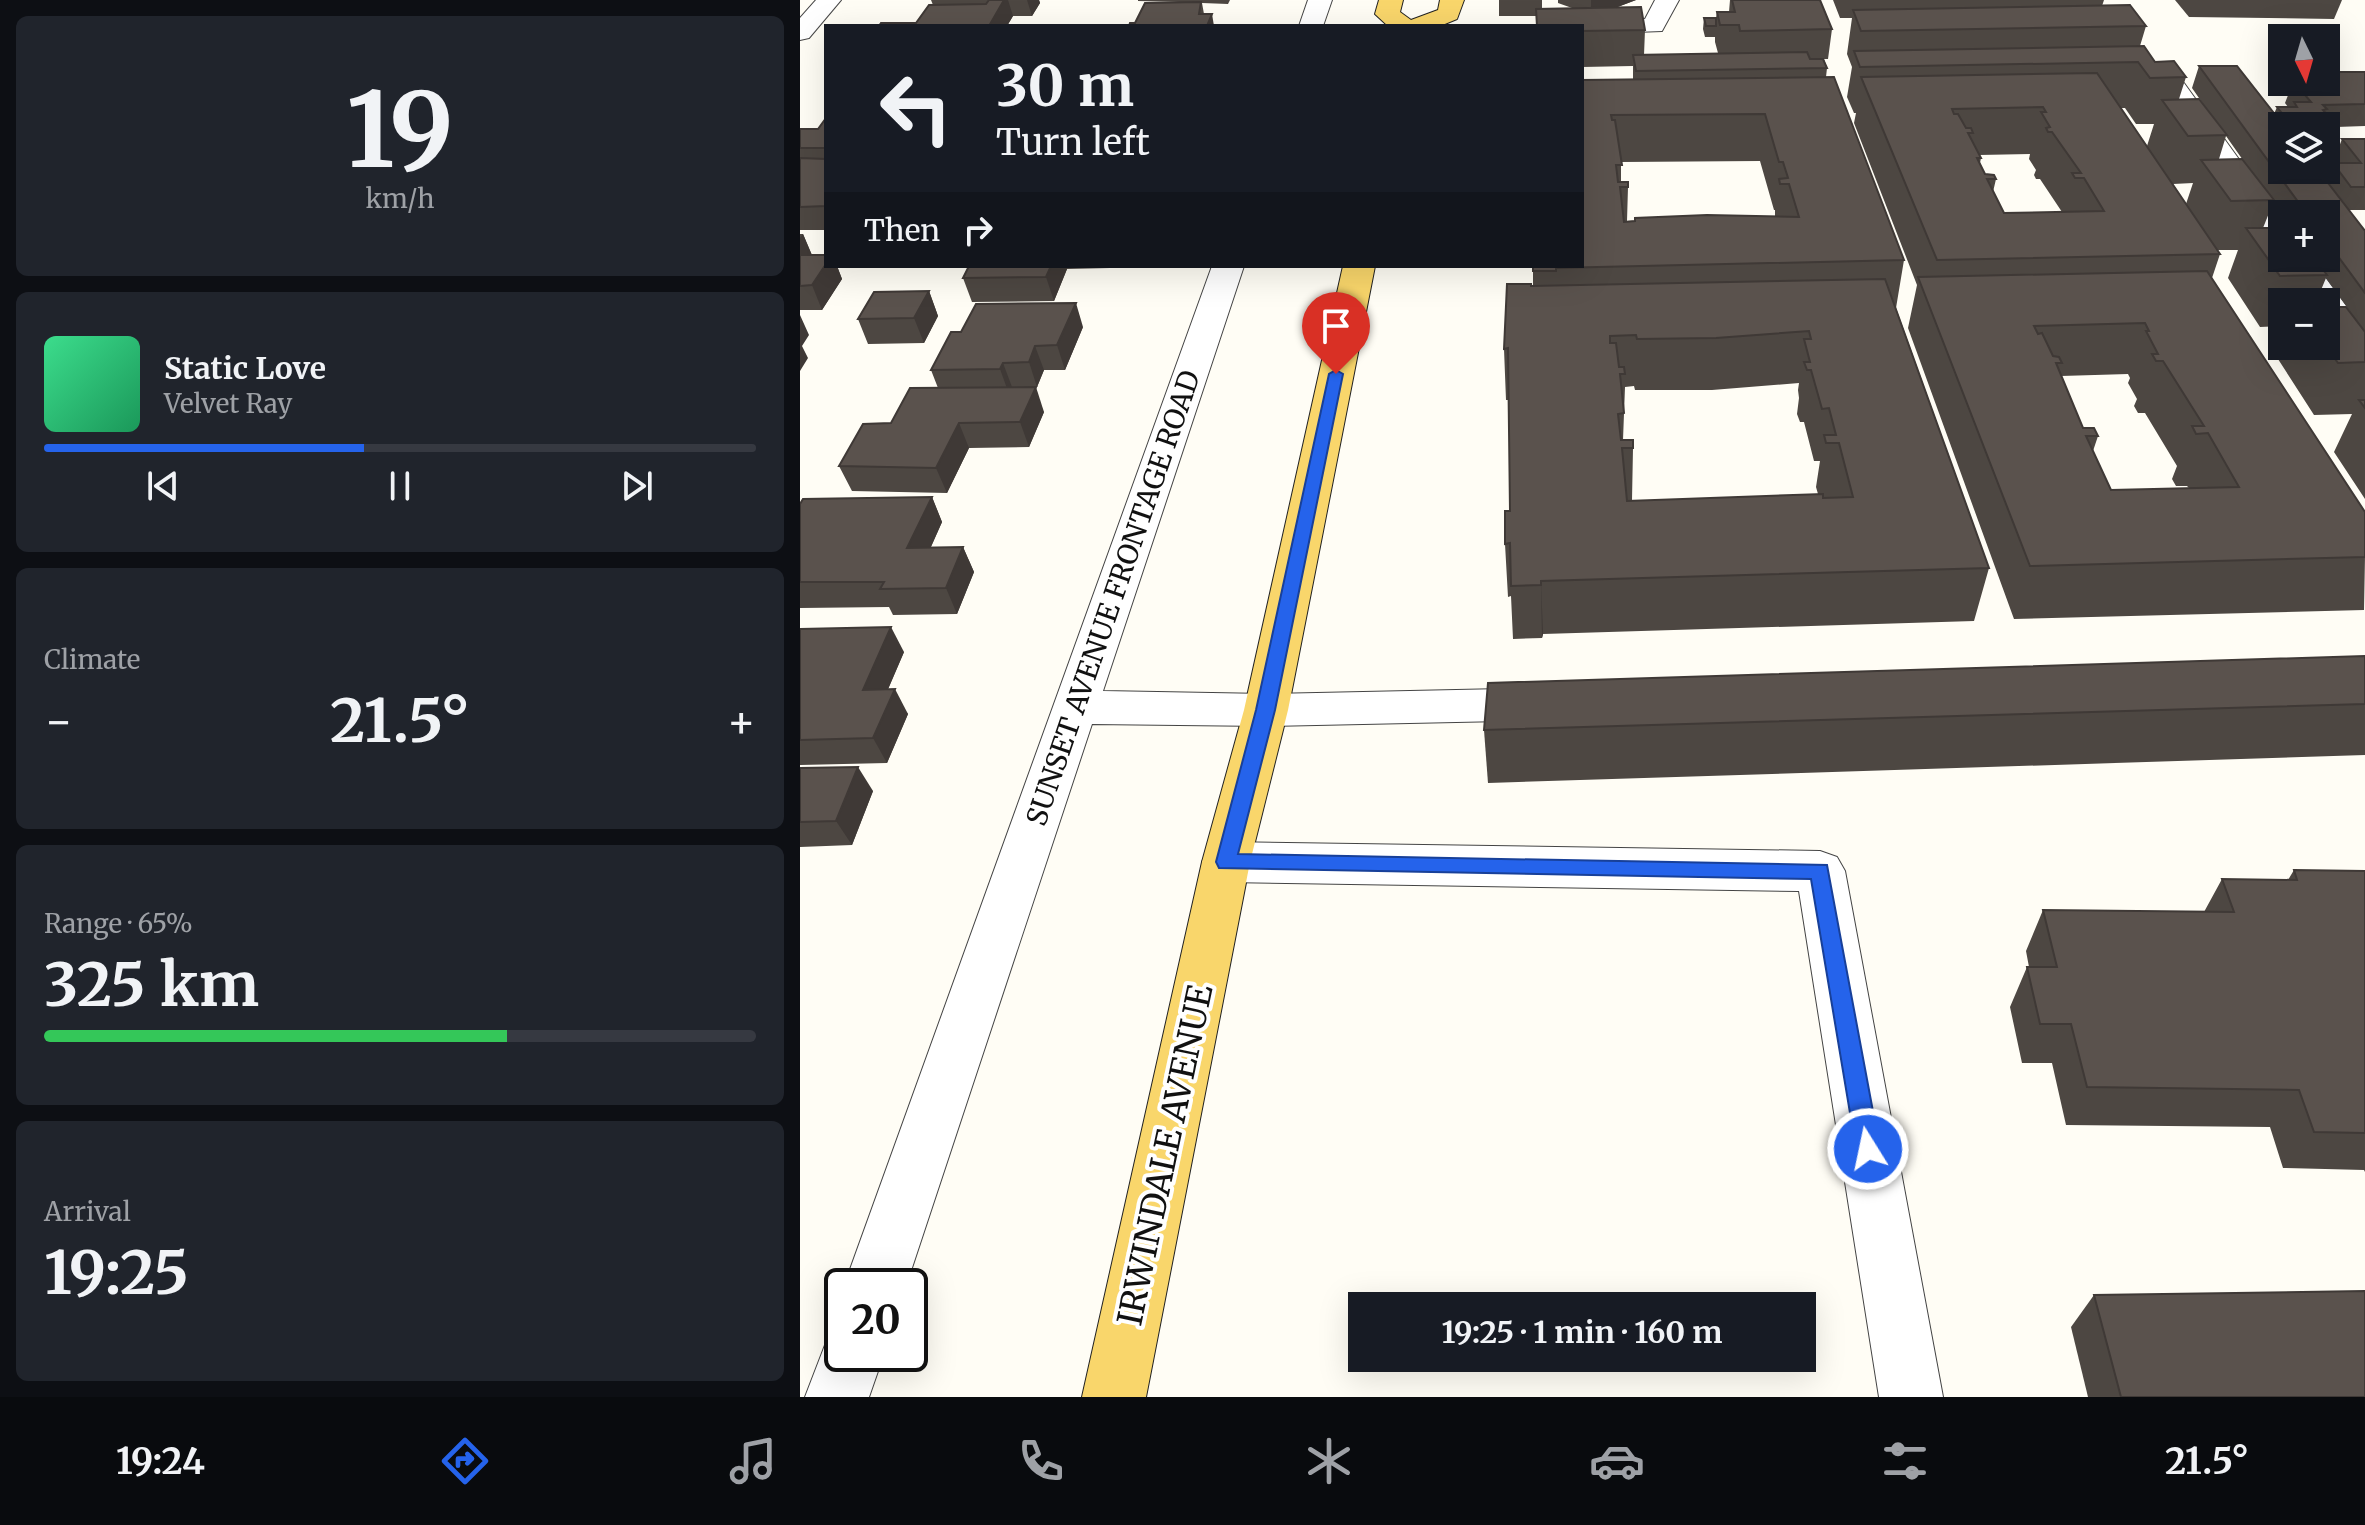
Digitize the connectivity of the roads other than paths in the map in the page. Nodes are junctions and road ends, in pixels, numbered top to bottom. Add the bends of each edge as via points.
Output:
1 (829, 0) edge
2 (1320, 0) edge
3 (1391, 0) edge
4 (1452, 0) edge
5 (1667, 0) edge
6 (1312, 24) edge
7 (1401, 24) edge
8 (1423, 24) edge
9 (1584, 27) edge
10 (800, 33) edge
11 (2097, 89) edge
12 (2268, 220) edge
13 (1227, 268) edge
14 (1359, 268) edge
15 (2305, 272) edge
16 (2365, 356) edge
17 (1584, 703) edge
18 (1075, 707) junction
19 (1266, 710) junction
20 (1221, 887) junction
21 (881, 1268) edge
22 (846, 1372) edge
23 (837, 1397) edge
24 (1114, 1397) edge
25 (1911, 1397) edge

1 - 10 street
2 - 6 street
3 - 7 main road via 1387,14
4 - 8 main road via 1449,14
5 - 9 street via 1653,26
11 - 12 street via 2175,89
13 - 18 street, SUNSET AVENUE FRONTAGE ROAD
14 - 19 main road, IRWINDALE AVENUE
15 - 16 street
17 - 19 street
18 - 19 street
18 - 21 street, SUNSET AVENUE FRONTAGE ROAD
19 - 20 main road, IRWINDALE AVENUE
20 - 24 main road, IRWINDALE AVENUE
20 - 25 street via 1820,871
22 - 23 street

